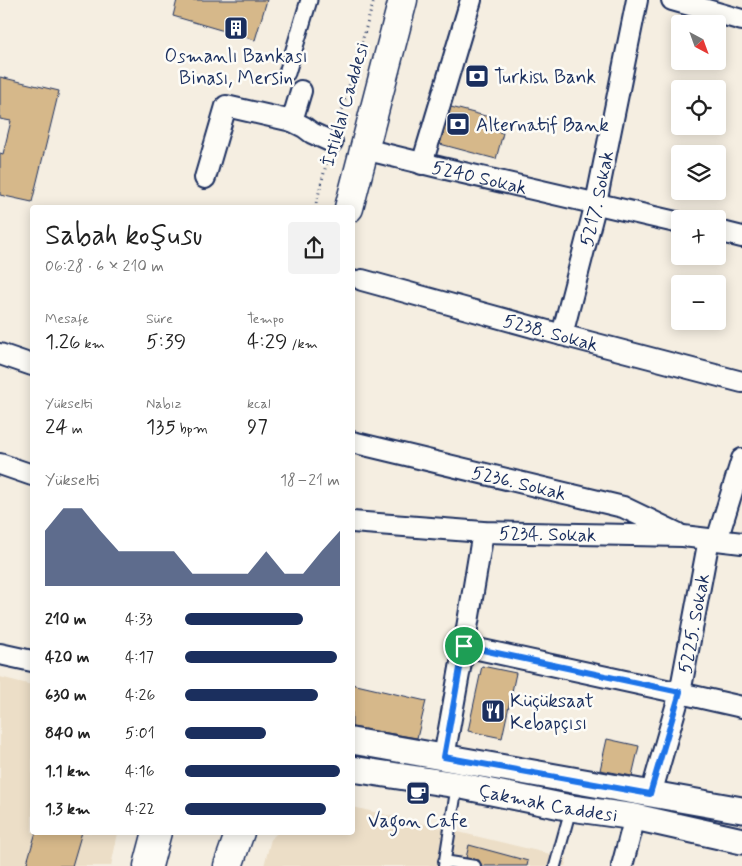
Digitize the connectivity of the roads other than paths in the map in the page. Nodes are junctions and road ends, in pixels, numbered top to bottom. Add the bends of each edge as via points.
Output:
1 (309, 0) edge
2 (403, 0) edge
3 (470, 0) edge
4 (637, 0) edge
5 (672, 0) edge
6 (742, 20) edge
7 (288, 73) dead end
8 (301, 91) dead end
9 (292, 121) junction
10 (332, 142) road end
11 (364, 150) junction
12 (422, 164) junction
13 (205, 178) dead end
14 (596, 203) junction
15 (350, 205) edge
16 (671, 220) edge
17 (726, 233) edge
18 (742, 237) edge
19 (362, 280) dead end
20 (562, 335) junction
21 (0, 354) edge
22 (30, 364) edge
23 (742, 382) edge
24 (355, 443) edge
25 (742, 459) edge
26 (0, 464) edge
27 (30, 474) edge
28 (355, 522) edge
29 (483, 532) junction
30 (683, 536) junction
31 (713, 539) junction
32 (742, 543) edge
33 (464, 646) junction
34 (0, 654) edge
35 (30, 661) edge
36 (680, 692) junction
37 (742, 707) edge
38 (355, 742) edge
39 (444, 757) junction
40 (355, 768) edge
41 (456, 785) junction
42 (650, 794) junction
43 (571, 808) junction
44 (742, 810) edge
45 (635, 818) junction
46 (156, 835) edge
47 (239, 835) edge
48 (742, 841) edge
49 (444, 863) edge
50 (148, 866) edge
51 (228, 866) edge
52 (475, 866) edge
53 (555, 866) edge
54 (622, 866) edge

1 - 7 street
2 - 11 main road, İstiklal Caddesi
3 - 12 street
4 - 14 street, 5217. Sokak
5 - 6 street
8 - 9 street
9 - 10 street
9 - 13 street via 226,106
11 - 12 street, 5240 Sokak
11 - 15 main road, İstiklal Caddesi
12 - 14 street, 5240 Sokak
14 - 16 street, 5240 Sokak
14 - 20 street, 5217. Sokak
17 - 18 street
19 - 20 street, 5238. Sokak
20 - 23 street, 5238. Sokak
21 - 22 street
24 - 30 street, 5236. Sokak via 623,507
25 - 31 street, 5225. Sokak
26 - 27 street
28 - 29 street, 5234. Sokak
29 - 30 street, 5234. Sokak
29 - 33 street
30 - 31 street, 5234. Sokak
31 - 32 street, 5234. Sokak
31 - 36 street, 5225. Sokak
33 - 36 street
33 - 39 street
34 - 35 street
36 - 37 street
36 - 42 street, 5225. Sokak
38 - 39 street, Çakmak Caddesi
39 - 42 street, Çakmak Caddesi
40 - 41 street, Çakmak Caddesi
41 - 43 street, Çakmak Caddesi
41 - 49 lane
42 - 44 street, Çakmak Caddesi
43 - 45 street, Çakmak Caddesi
43 - 53 lane
45 - 48 street, Çakmak Caddesi
45 - 54 street
46 - 50 main road
47 - 51 main road
49 - 52 lane

